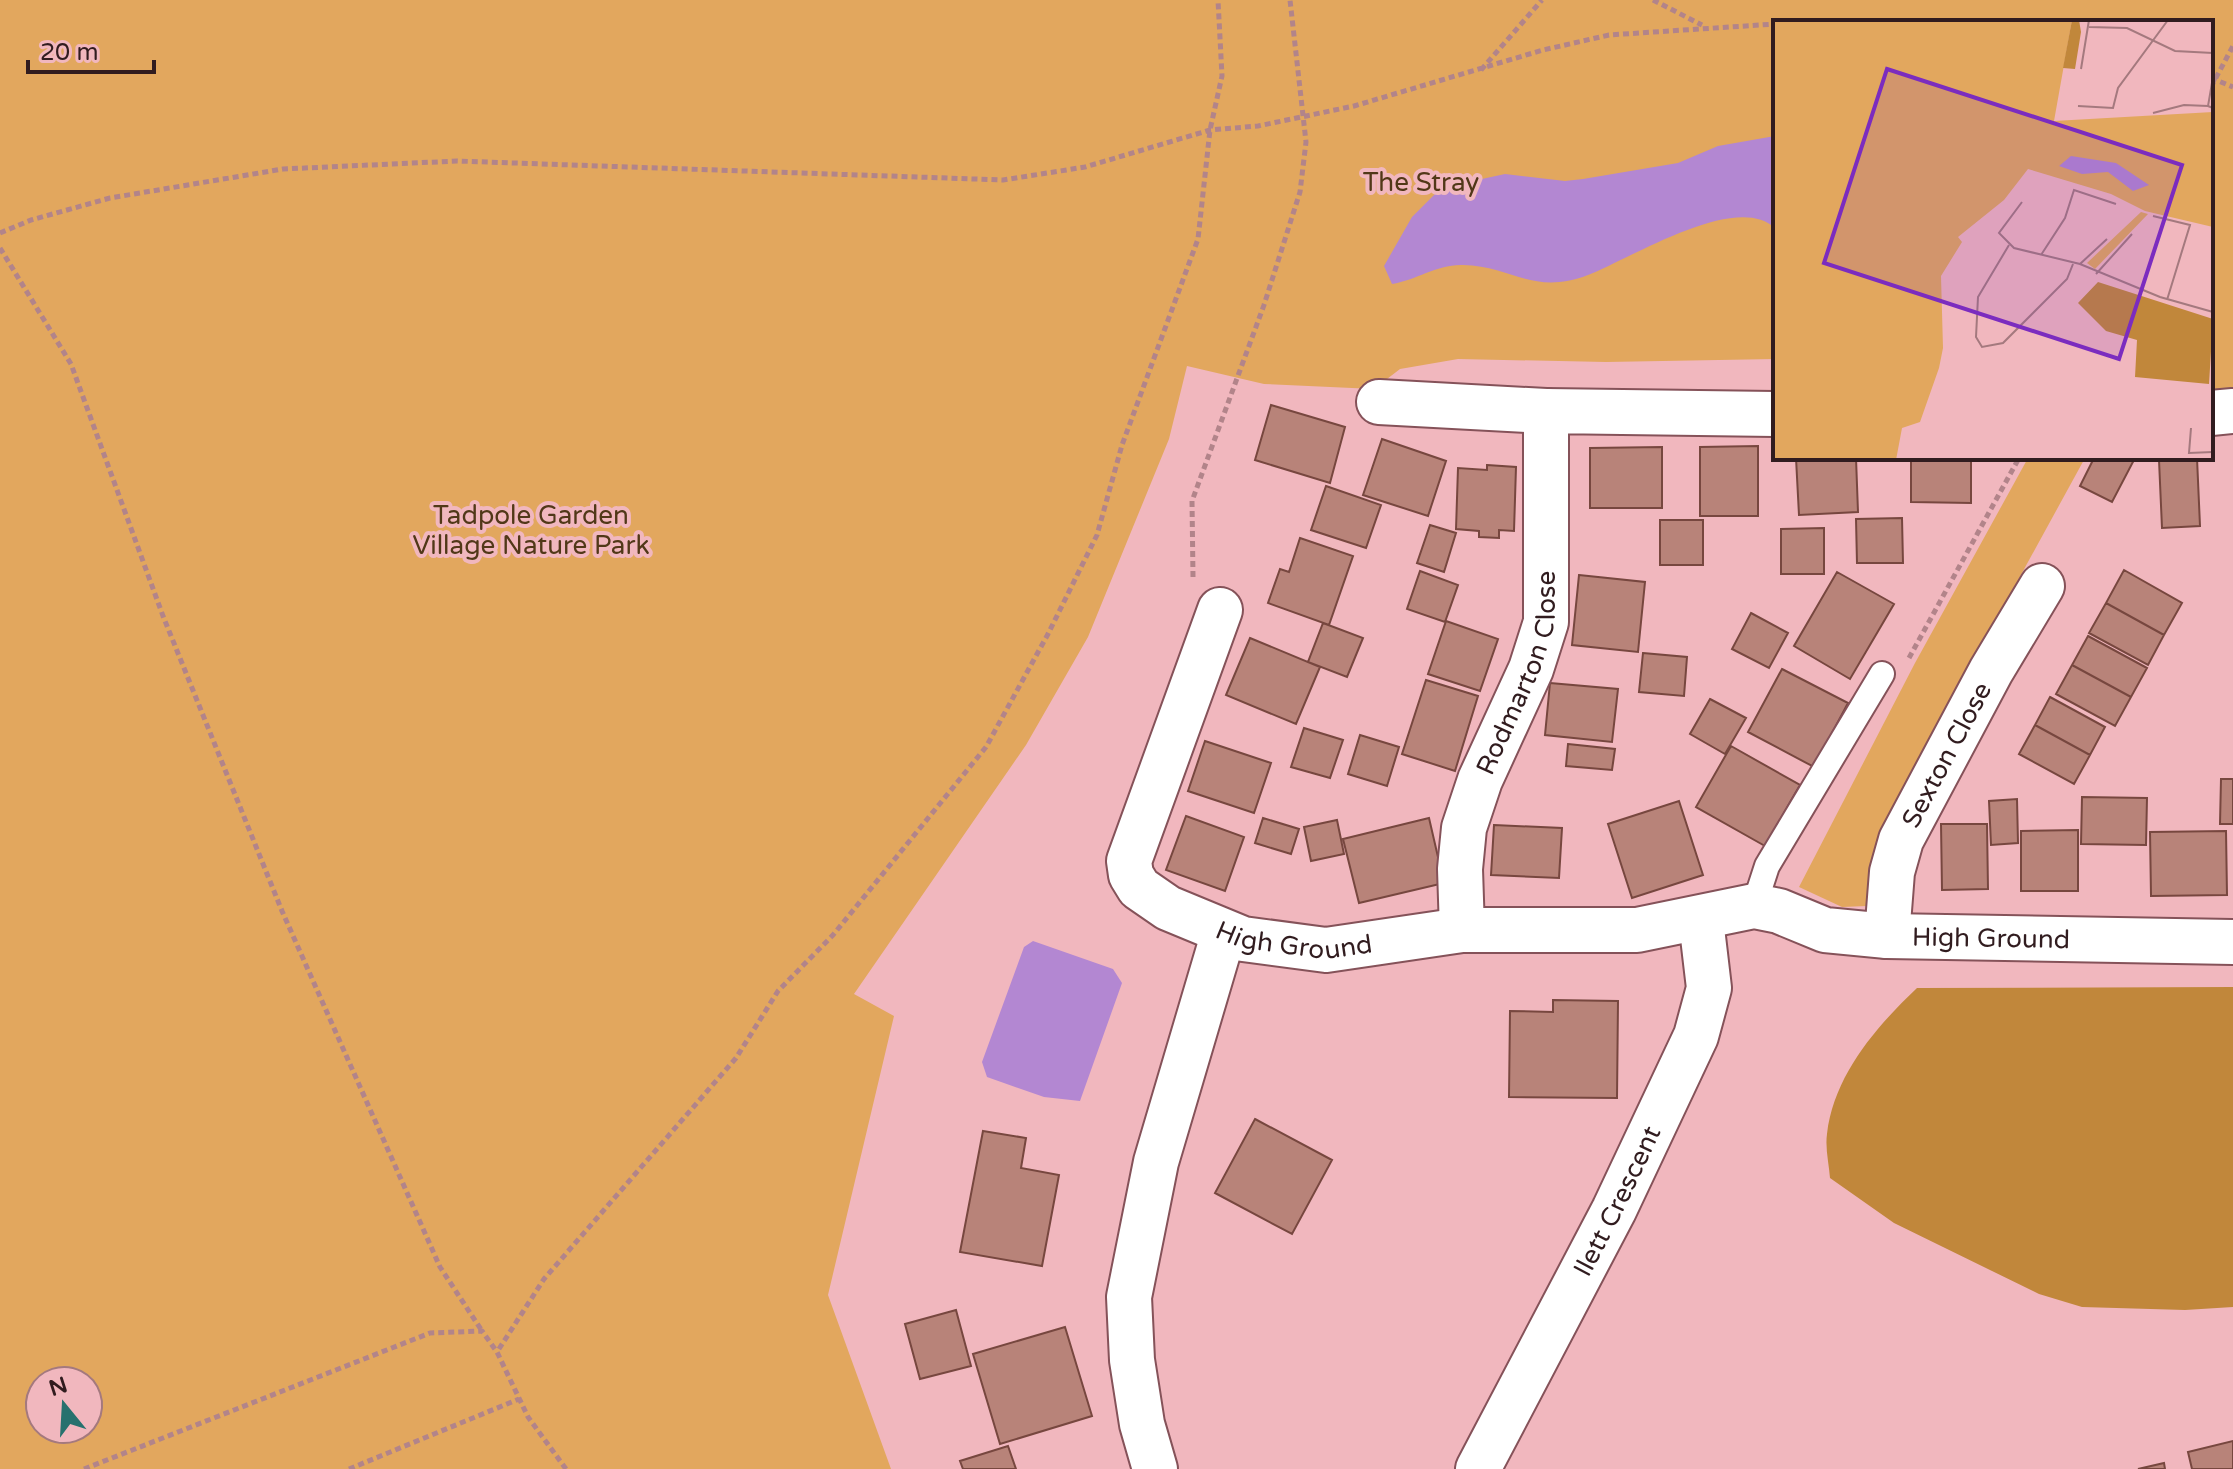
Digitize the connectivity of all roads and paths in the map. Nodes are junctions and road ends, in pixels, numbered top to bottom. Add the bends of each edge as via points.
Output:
1 (1218, 0) edge
2 (1290, 0) edge
3 (1542, 0) edge
4 (1653, 0) edge
5 (1773, 24) edge
6 (1705, 26) junction
7 (2233, 46) edge
8 (1481, 71) junction
9 (2213, 79) edge
10 (2233, 87) edge
11 (1304, 117) junction
12 (1210, 130) junction
13 (0, 233) edge
14 (0, 248) edge
15 (1379, 402) dead end
16 (1546, 411) junction
17 (2233, 411) edge
18 (2213, 413) edge
19 (1773, 414) edge
20 (2042, 586) dead end
21 (1206, 594) joint
22 (1882, 674) dead end
23 (1754, 906) junction
24 (1701, 920) junction
25 (1462, 930) junction
26 (1224, 932) junction
27 (1887, 936) junction
28 (2233, 942) edge
29 (482, 1331) junction
30 (497, 1352) junction
31 (519, 1399) junction
32 (84, 1469) edge
33 (349, 1469) edge
34 (566, 1469) edge
35 (1155, 1469) edge
36 (1478, 1469) edge

1 - 12 path via 1222,76
2 - 11 path
3 - 8 path
4 - 6 path
5 - 6 path
6 - 8 path via 1609,35
7 - 9 path
8 - 11 path
9 - 10 path
11 - 12 path
11 - 21 path via 1306,142 1292,221 1192,501
12 - 13 path via 1085,167 1003,180 457,161 283,169 110,198
12 - 30 path via 1198,239 1122,445 1097,535 986,747 833,935 778,991 736,1058 544,1279
14 - 29 path via 71,364 163,616 282,911 440,1267
15 - 16 street
16 - 19 street
16 - 25 street, Rodmarton Close via 1546,622 1464,828
17 - 18 street
20 - 27 street, Sexton Close via 1901,840 1892,872
21 - 26 street, High Ground via 1129,861 1131,875 1149,897
22 - 23 lane via 1767,866
23 - 24 street, High Ground
23 - 27 street, High Ground via 1825,930
24 - 25 street, High Ground via 1616,932
24 - 36 street, Ilett Crescent via 1709,988 1696,1036 1614,1210
25 - 26 street, High Ground via 1326,950 1270,945
26 - 35 street via 1156,1162 1129,1297 1132,1360
27 - 28 street, High Ground
29 - 30 path
29 - 32 path via 430,1333
30 - 31 path
31 - 33 path
31 - 34 path

